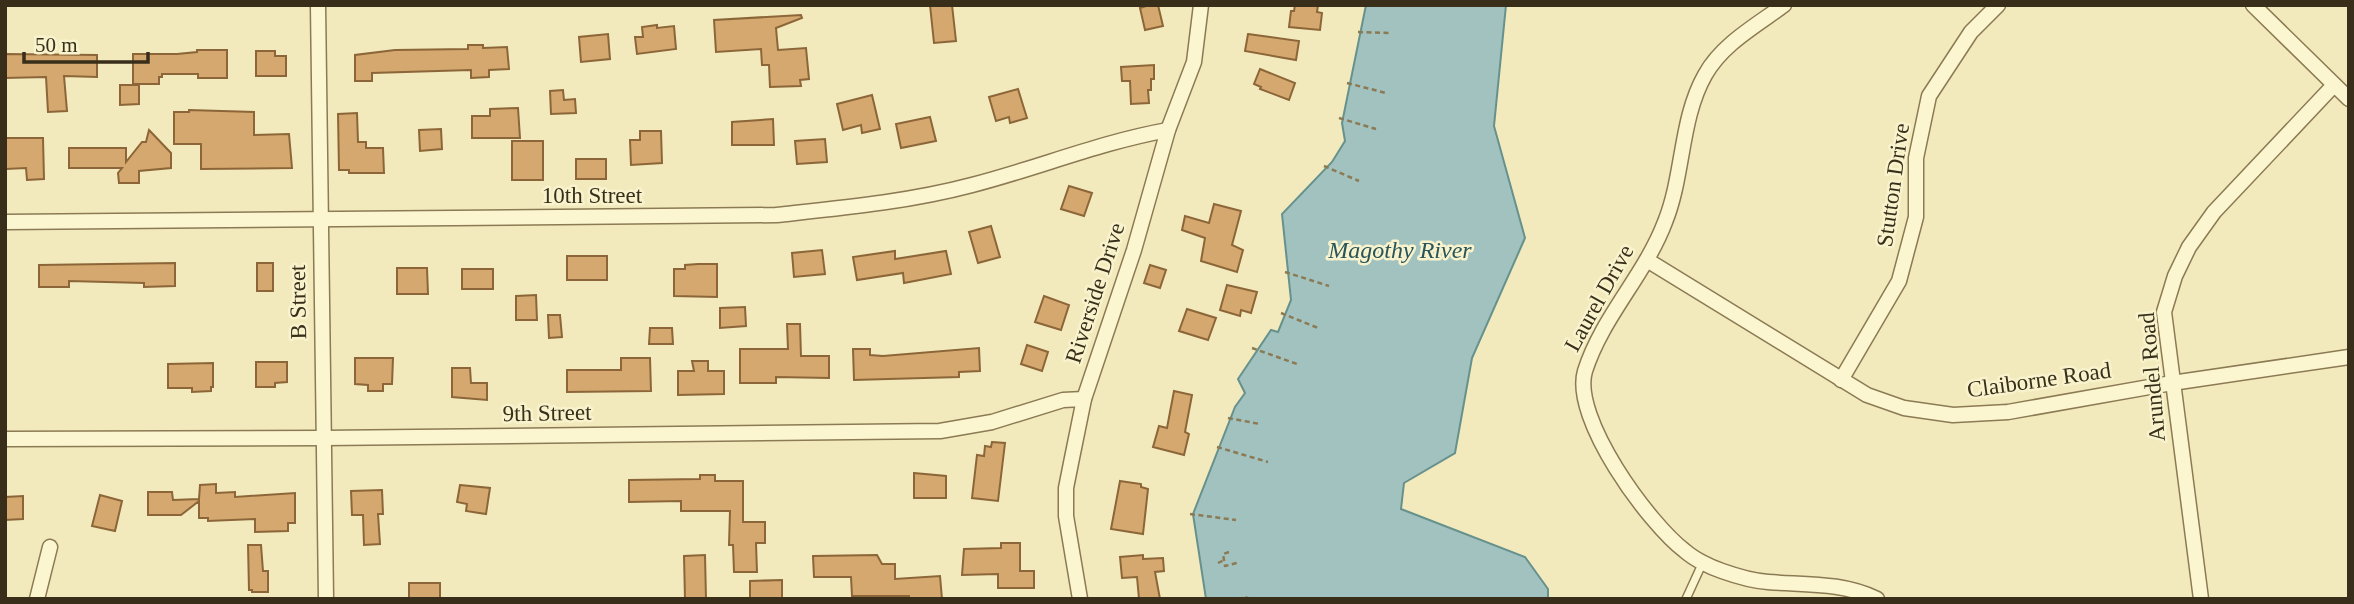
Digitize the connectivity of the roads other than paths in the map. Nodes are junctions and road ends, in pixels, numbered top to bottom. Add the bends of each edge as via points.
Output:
1 (317, 5) edge
2 (1201, 5) edge
3 (1784, 5) edge
4 (1998, 5) edge
5 (2253, 5) edge
6 (2334, 85) junction
7 (2349, 99) edge
8 (1168, 130) junction
9 (320, 220) junction
10 (5, 222) edge
11 (1647, 260) junction
12 (2349, 357) edge
13 (1841, 380) junction
14 (2172, 383) junction
15 (1084, 399) junction
16 (324, 438) junction
17 (5, 439) edge
18 (50, 547) dead end
19 (1703, 562) junction
20 (37, 599) edge
21 (326, 599) edge
22 (1080, 599) edge
23 (1686, 599) edge
24 (1877, 599) edge
25 (2201, 599) edge

1 - 9 street, B Street
2 - 8 street, Riverside Drive via 1194,62
3 - 11 street, Laurel Drive via 1732,43 1706,73 1694,100 1674,198
4 - 13 street, Stutton Drive via 1971,32 1929,96 1916,158 1916,216 1899,281
5 - 6 street
6 - 7 street
6 - 14 street, Arundel Road via 2214,212 2189,247 2165,312
8 - 9 street, 10th Street via 1132,136 971,186 776,215
8 - 15 street, Riverside Drive
9 - 10 street, 10th Street
9 - 16 street, B Street
11 - 13 street, Claiborne Road
11 - 19 street, Laurel Drive via 1591,356 1584,375 1586,396 1607,453 1641,505 1679,546
12 - 14 street, Claiborne Road
13 - 14 street, Claiborne Road via 1904,408 1952,415 2008,412
14 - 25 street, Arundel Road
15 - 16 street, 9th Street via 1063,400 992,422 940,431
15 - 22 street, Riverside Drive via 1066,488 1066,516
16 - 17 street, 9th Street
16 - 21 street, B Street
18 - 20 street
19 - 23 lane
19 - 24 street, Laurel Drive via 1766,582 1818,583 1858,590

